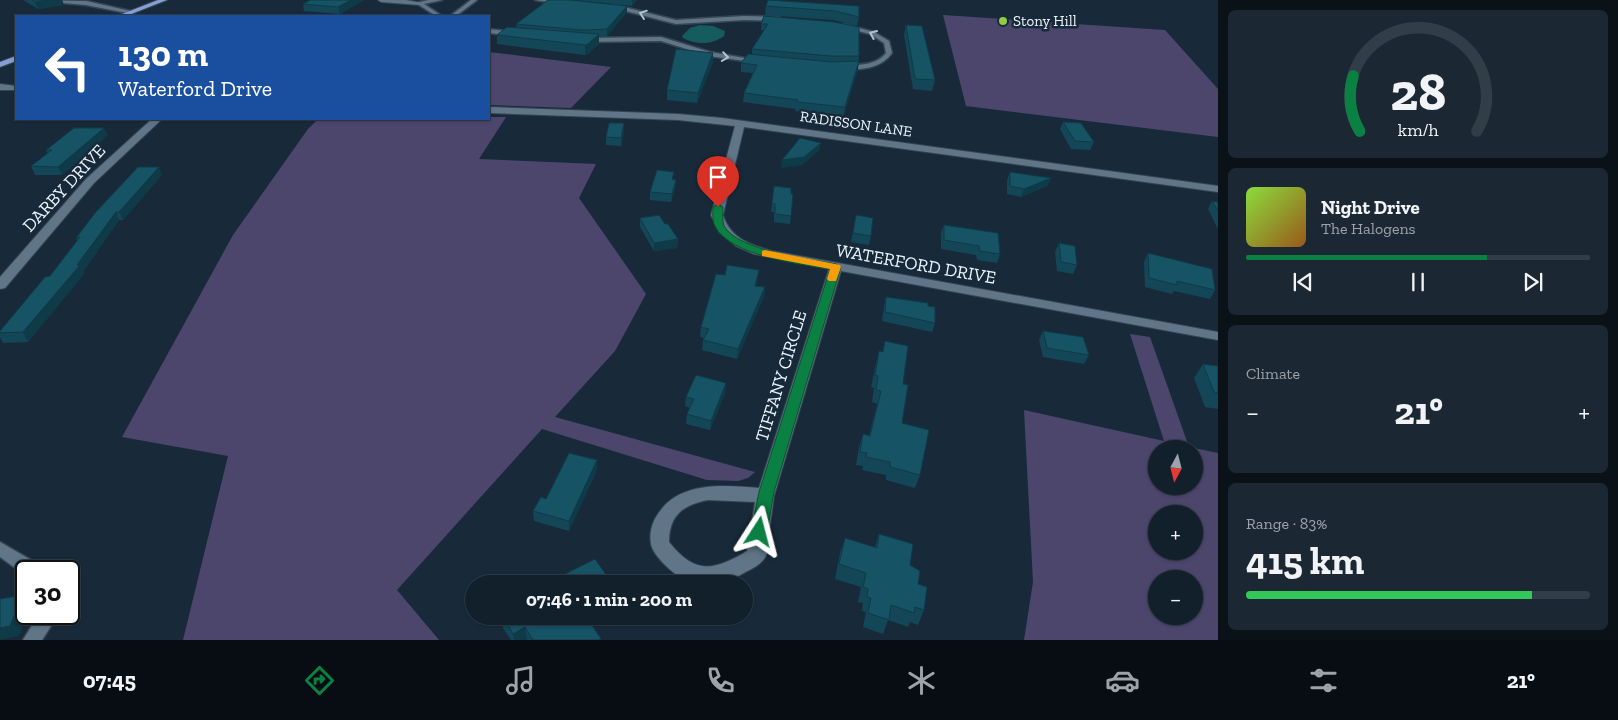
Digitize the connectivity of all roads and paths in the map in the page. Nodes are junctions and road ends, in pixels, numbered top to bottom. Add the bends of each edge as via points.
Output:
1 (30, 0) edge
2 (164, 0) edge
3 (381, 0) edge
4 (439, 0) edge
5 (474, 0) edge
6 (538, 0) edge
7 (419, 3) junction
8 (572, 3) edge
9 (608, 6) edge
10 (132, 12) junction
11 (123, 15) edge
12 (437, 15) edge
13 (454, 15) edge
14 (786, 19) edge
15 (676, 22) junction
16 (833, 24) edge
17 (671, 28) dead end
18 (490, 31) edge
19 (666, 33) dead end
20 (524, 35) edge
21 (661, 39) junction
22 (577, 40) edge
23 (15, 58) edge
24 (766, 61) edge
25 (0, 64) edge
26 (837, 68) edge
27 (0, 87) edge
28 (15, 88) edge
29 (490, 110) edge
30 (156, 120) edge
31 (740, 123) junction
32 (1218, 189) edge
33 (836, 267) junction
34 (0, 285) edge
35 (1218, 336) edge
36 (765, 496) junction
37 (0, 549) edge
38 (17, 560) edge
39 (43, 625) edge
40 (32, 640) edge

1 - 10 lane via 86,3
2 - 10 highway
3 - 7 street
4 - 7 lane
5 - 13 lane
6 - 8 lane
7 - 12 lane
15 -> 9 lane
10 - 11 highway
14 - 15 lane
15 - 17 lane
26 -> 16 lane via 876,63 889,55 885,40 872,33
18 - 20 lane
19 - 21 lane
21 - 22 lane
21 -> 24 lane via 715,55
23 - 25 highway
27 - 28 street
29 - 31 street, RADISSON LANE via 678,117
30 - 34 street, DARBY DRIVE via 90,181
31 - 32 street, RADISSON LANE
31 - 33 street, WATERFORD DRIVE via 717,215 718,224 743,246 759,252
33 - 35 street, WATERFORD DRIVE
33 - 36 street, TIFFANY CIRCLE
36 - 36 street, TIFFANY CIRCLE via 756,556 728,573 694,576 672,560 660,544 662,522 674,503 690,497 725,493
37 - 38 lane
39 - 40 lane

